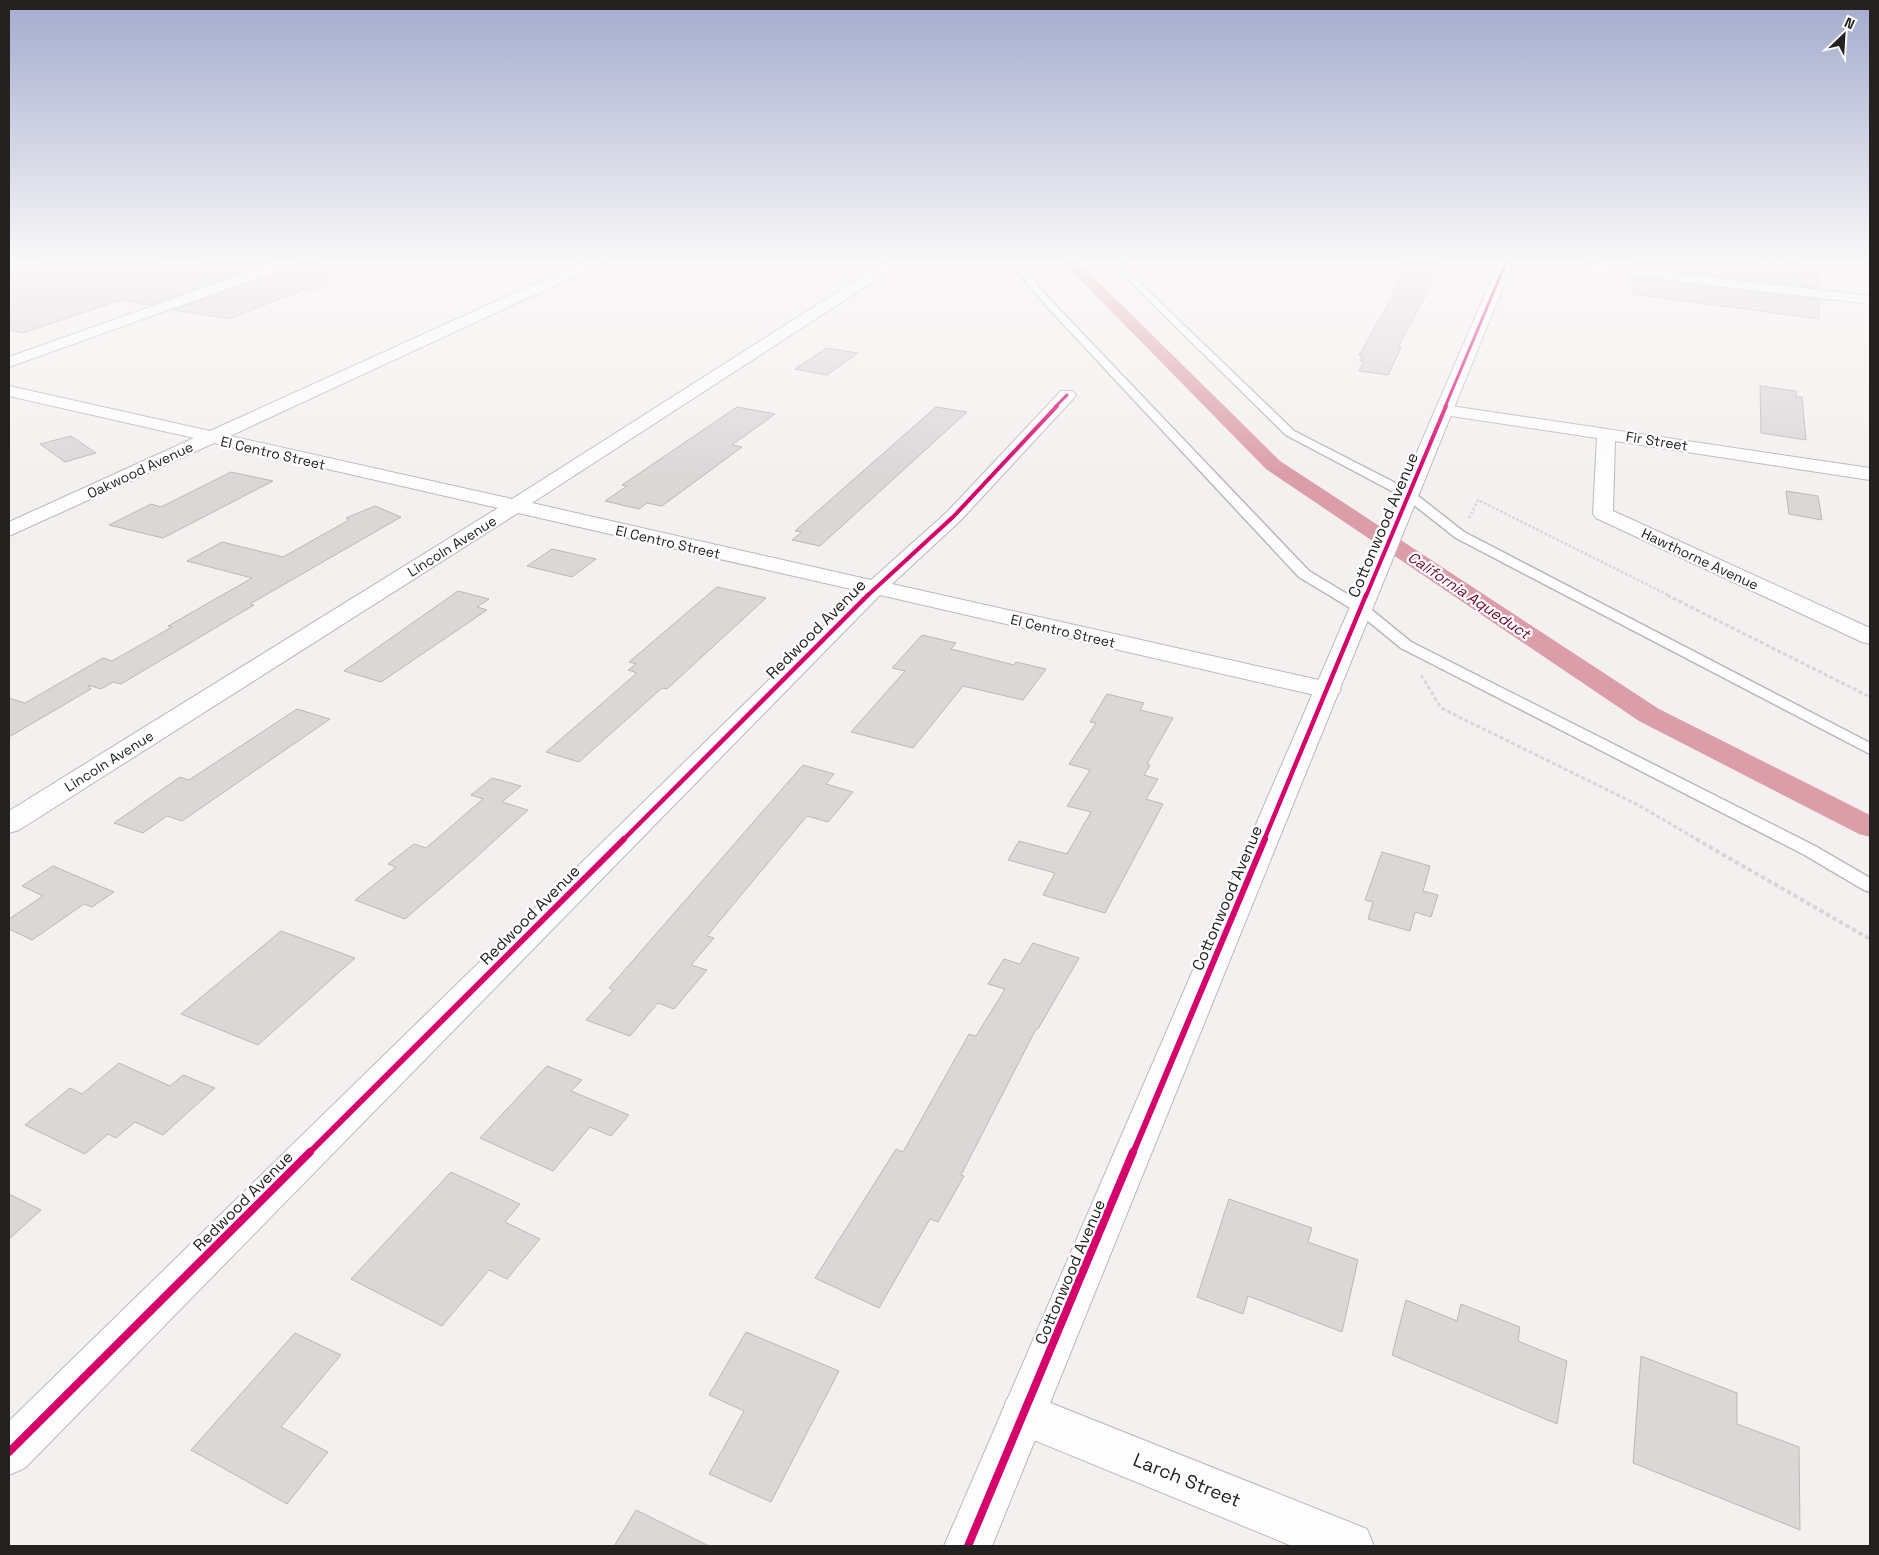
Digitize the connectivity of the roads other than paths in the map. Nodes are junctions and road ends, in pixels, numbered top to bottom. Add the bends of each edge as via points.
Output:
1 (91, 333) edge
2 (440, 333) edge
3 (784, 333) edge
4 (1076, 333) edge
5 (1187, 333) edge
6 (1477, 333) edge
7 (9, 362) edge
8 (9, 391) edge
9 (1067, 395) dead end
10 (1444, 410) junction
11 (1606, 433) junction
12 (210, 438) junction
13 (1870, 474) edge
14 (1409, 495) junction
15 (513, 507) junction
16 (9, 530) edge
17 (875, 588) junction
18 (1362, 609) junction
19 (1870, 637) edge
20 (1328, 690) junction
21 (1870, 749) edge
22 (9, 824) edge
23 (1870, 886) edge
24 (1024, 1414) junction
25 (9, 1452) edge
26 (968, 1546) edge
27 (1350, 1546) edge

1 - 7 street
2 - 12 street, Oakwood Avenue
3 - 15 street, Lincoln Avenue
4 - 18 lane via 1304,574
5 - 14 lane via 1290,433
6 - 10 street, Cottonwood Avenue
8 - 12 street, El Centro Street
9 - 17 street, Redwood Avenue via 954,516
10 - 11 street, Fir Street
10 - 14 street, Cottonwood Avenue
11 - 13 street, Fir Street
11 - 19 street, Hawthorne Avenue via 1603,514
12 - 15 street, El Centro Street
12 - 16 street, Oakwood Avenue
14 - 18 street, Cottonwood Avenue
14 - 21 lane via 1460,535
15 - 17 street, El Centro Street
15 - 22 street, Lincoln Avenue
17 - 20 street, El Centro Street
17 - 25 street, Redwood Avenue
18 - 20 street, Cottonwood Avenue
18 - 23 lane via 1406,645 1808,850
20 - 24 street, Cottonwood Avenue
24 - 26 street, Cottonwood Avenue
24 - 27 street, Larch Street

